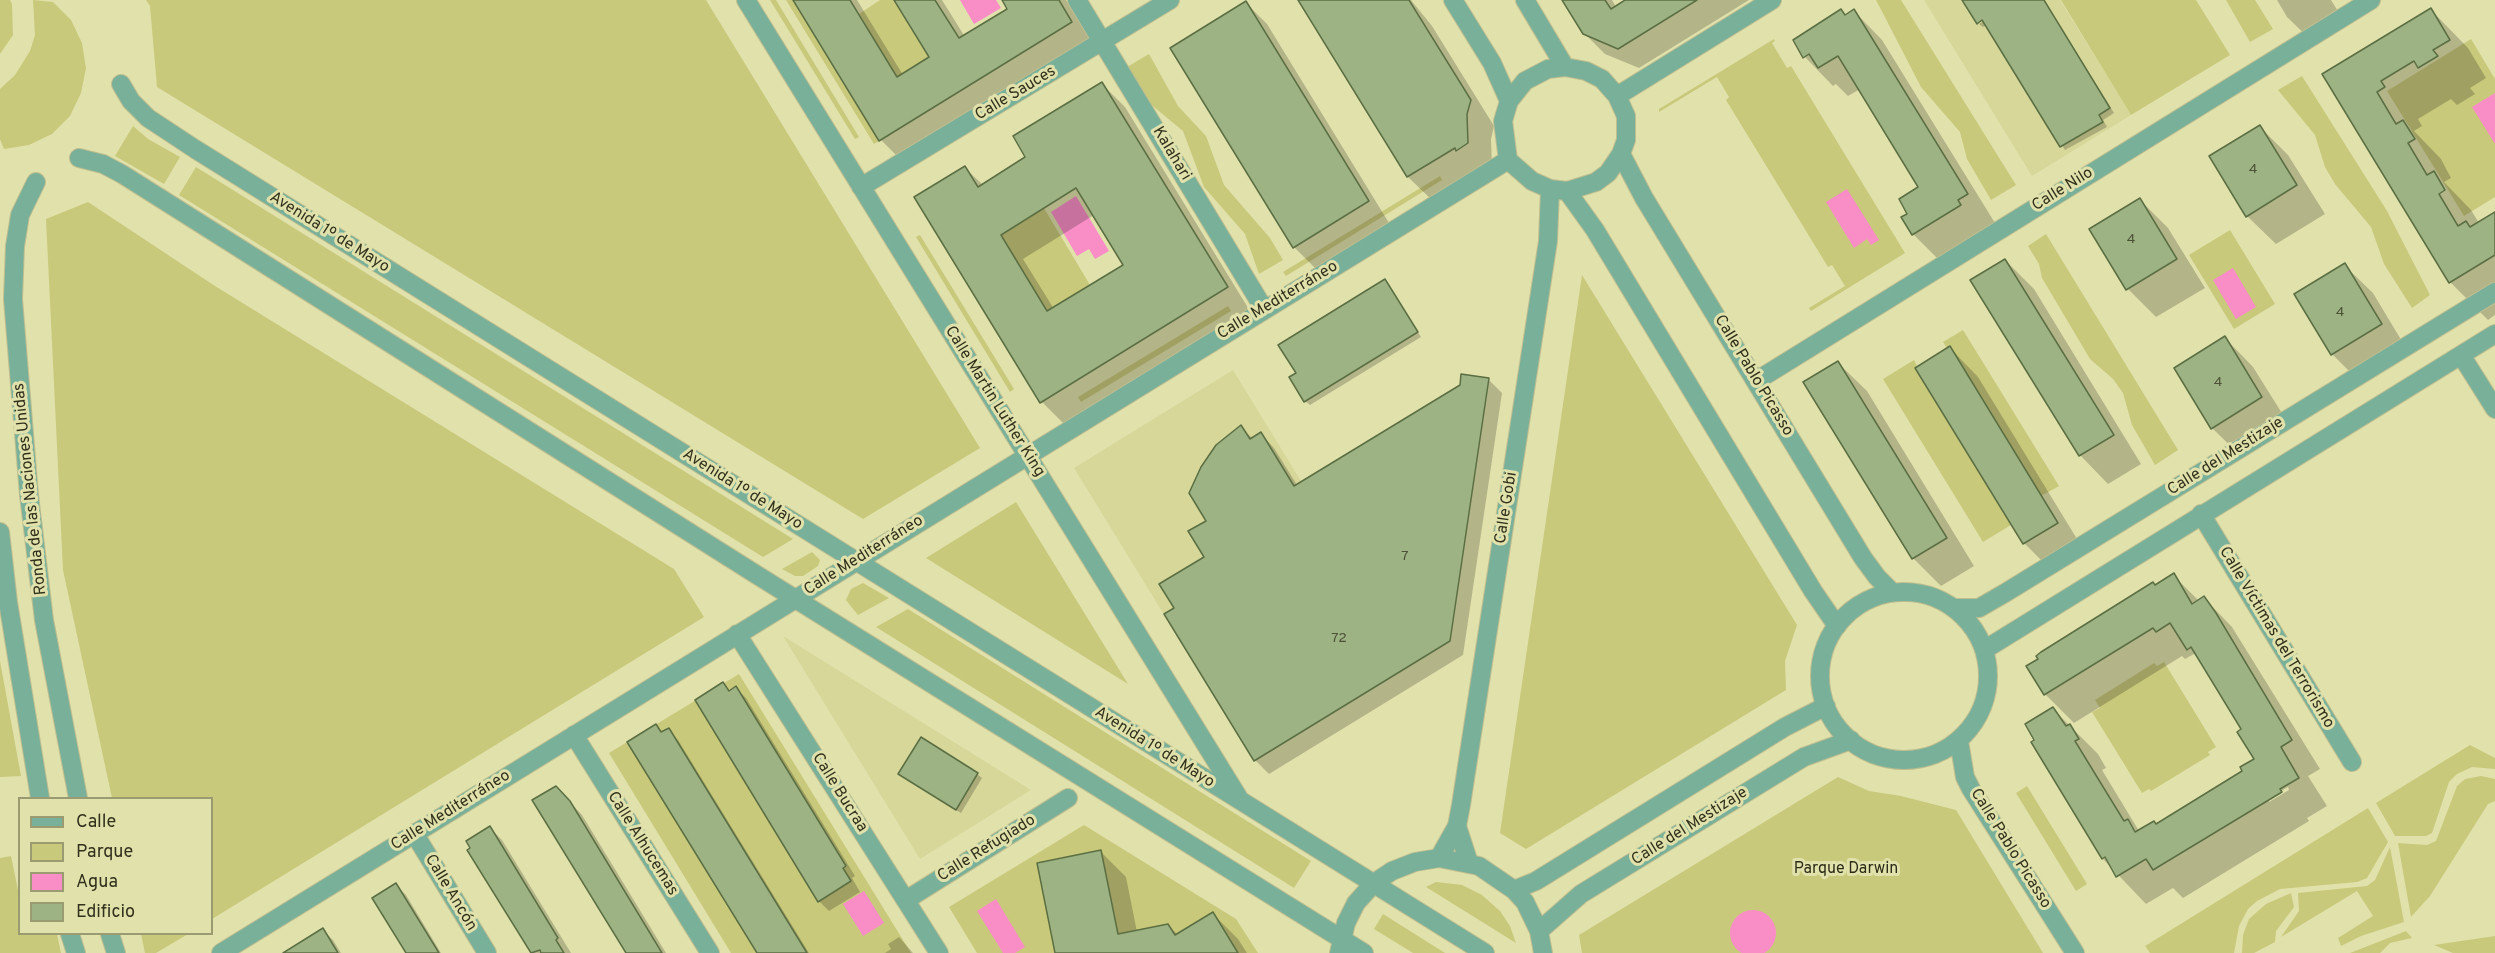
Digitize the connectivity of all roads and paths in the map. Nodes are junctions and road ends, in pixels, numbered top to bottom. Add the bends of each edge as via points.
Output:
1 (746, 0) edge
2 (1077, 0) edge
3 (1170, 0) edge
4 (1453, 0) edge
5 (1525, 0) edge
6 (1772, 0) edge
7 (2371, 0) edge
8 (1102, 41) junction
9 (1565, 67) junction
10 (121, 84) dead end
11 (1617, 96) junction
12 (1509, 101) junction
13 (1621, 154) junction
14 (79, 158) dead end
15 (1508, 160) junction
16 (36, 182) dead end
17 (861, 187) junction
18 (1559, 190) junction
19 (2495, 292) edge
20 (1264, 309) junction
21 (2495, 334) edge
22 (2462, 354) junction
23 (1756, 381) junction
24 (2495, 409) edge
25 (1028, 456) junction
26 (2201, 514) junction
27 (0, 532) edge
28 (854, 561) junction
29 (1892, 592) junction
30 (794, 598) junction
31 (1953, 608) junction
32 (1837, 626) junction
33 (737, 634) junction
34 (1984, 650) junction
35 (1826, 706) junction
36 (574, 735) junction
37 (1851, 740) junction
38 (1959, 741) junction
39 (2352, 762) dead end
40 (40, 797) edge
41 (78, 797) edge
42 (1068, 798) dead end
43 (1243, 804) junction
44 (1457, 826) junction
45 (414, 833) junction
46 (1439, 858) junction
47 (1468, 863) junction
48 (1374, 883) junction
49 (1514, 890) junction
50 (906, 900) junction
51 (1539, 931) junction
52 (71, 935) edge
53 (111, 935) edge
54 (250, 946) edge
55 (1340, 946) edge
56 (76, 953) edge
57 (116, 953) edge
58 (221, 953) edge
59 (487, 953) edge
60 (710, 953) edge
61 (939, 953) edge
62 (1364, 953) edge
63 (1485, 953) edge
64 (1543, 953) edge
65 (2074, 953) edge

1 - 17 street, Calle Martin Luther King
2 - 8 street, Kalahari
3 - 8 street, Calle Sauces
4 - 12 street via 1492,63
5 - 9 street
6 - 11 street
7 - 23 street, Calle Nilo
8 - 17 street, Calle Sauces
8 - 20 street, Kalahari
9 - 11 street via 1602,79
9 - 12 street via 1536,74
10 - 28 street, Avenida 1º de Mayo via 131,101 157,124
11 - 13 street via 1626,116 1626,140
12 - 15 street via 1503,121
13 - 18 street via 1596,182
13 - 23 street, Calle Pablo Picasso
14 - 30 street via 122,174
15 - 18 street via 1532,182
15 - 20 street, Calle Mediterráneo
16 - 41 street, Ronda de las Naciones Unidas via 21,215 15,246 13,299 44,620
17 - 25 street, Calle Martin Luther King
18 - 32 street via 1594,231
18 - 44 street, Calle Gobi
19 - 31 street, Calle del Mestizaje via 2005,593 1979,608
20 - 25 street, Calle Mediterráneo
21 - 22 street
22 - 24 street
22 - 26 street
23 - 29 street, Calle Pablo Picasso via 1863,558
25 - 28 street, Calle Mediterráneo
25 - 43 street, Calle Martin Luther King
26 - 34 street
26 - 39 street, Calle Víctimas del Terrorismo
27 - 40 street
28 - 30 street, Calle Mediterráneo
28 - 43 street, Avenida 1º de Mayo
29 - 31 street via 1914,592
29 - 32 street via 1861,604
30 - 33 street, Calle Mediterráneo
30 - 55 street
31 - 34 street via 1969,622
32 - 35 street via 1828,640 1822,664
33 - 36 street, Calle Mediterráneo
33 - 50 street, Calle Bucraa
34 - 38 street via 1988,676 1984,703
35 - 37 street
35 - 49 street, Calle del Mestizaje via 1785,727 1536,881
36 - 45 street, Calle Mediterráneo
36 - 60 street, Calle Alhucemas
37 - 38 street via 1866,750 1901,760 1937,753
37 - 51 street, Calle del Mestizaje via 1804,757 1581,894
38 - 65 street, Calle Pablo Picasso via 1968,783
42 - 50 street, Calle Refugiado
43 - 48 street, Avenida 1º de Mayo
44 - 46 street, Calle Gobi
44 - 47 street, Calle Gobi
45 - 54 street, Calle Mediterráneo
45 - 59 street, Calle Ancón
46 - 47 street
46 - 48 street via 1415,862
47 - 49 street
48 - 55 street via 1356,903
48 - 63 street, Avenida 1º de Mayo
49 - 51 street via 1525,902
50 - 61 street, Calle Bucraa
51 - 64 street
52 - 56 street
53 - 57 street
54 - 58 street, Calle Mediterráneo
55 - 62 street

